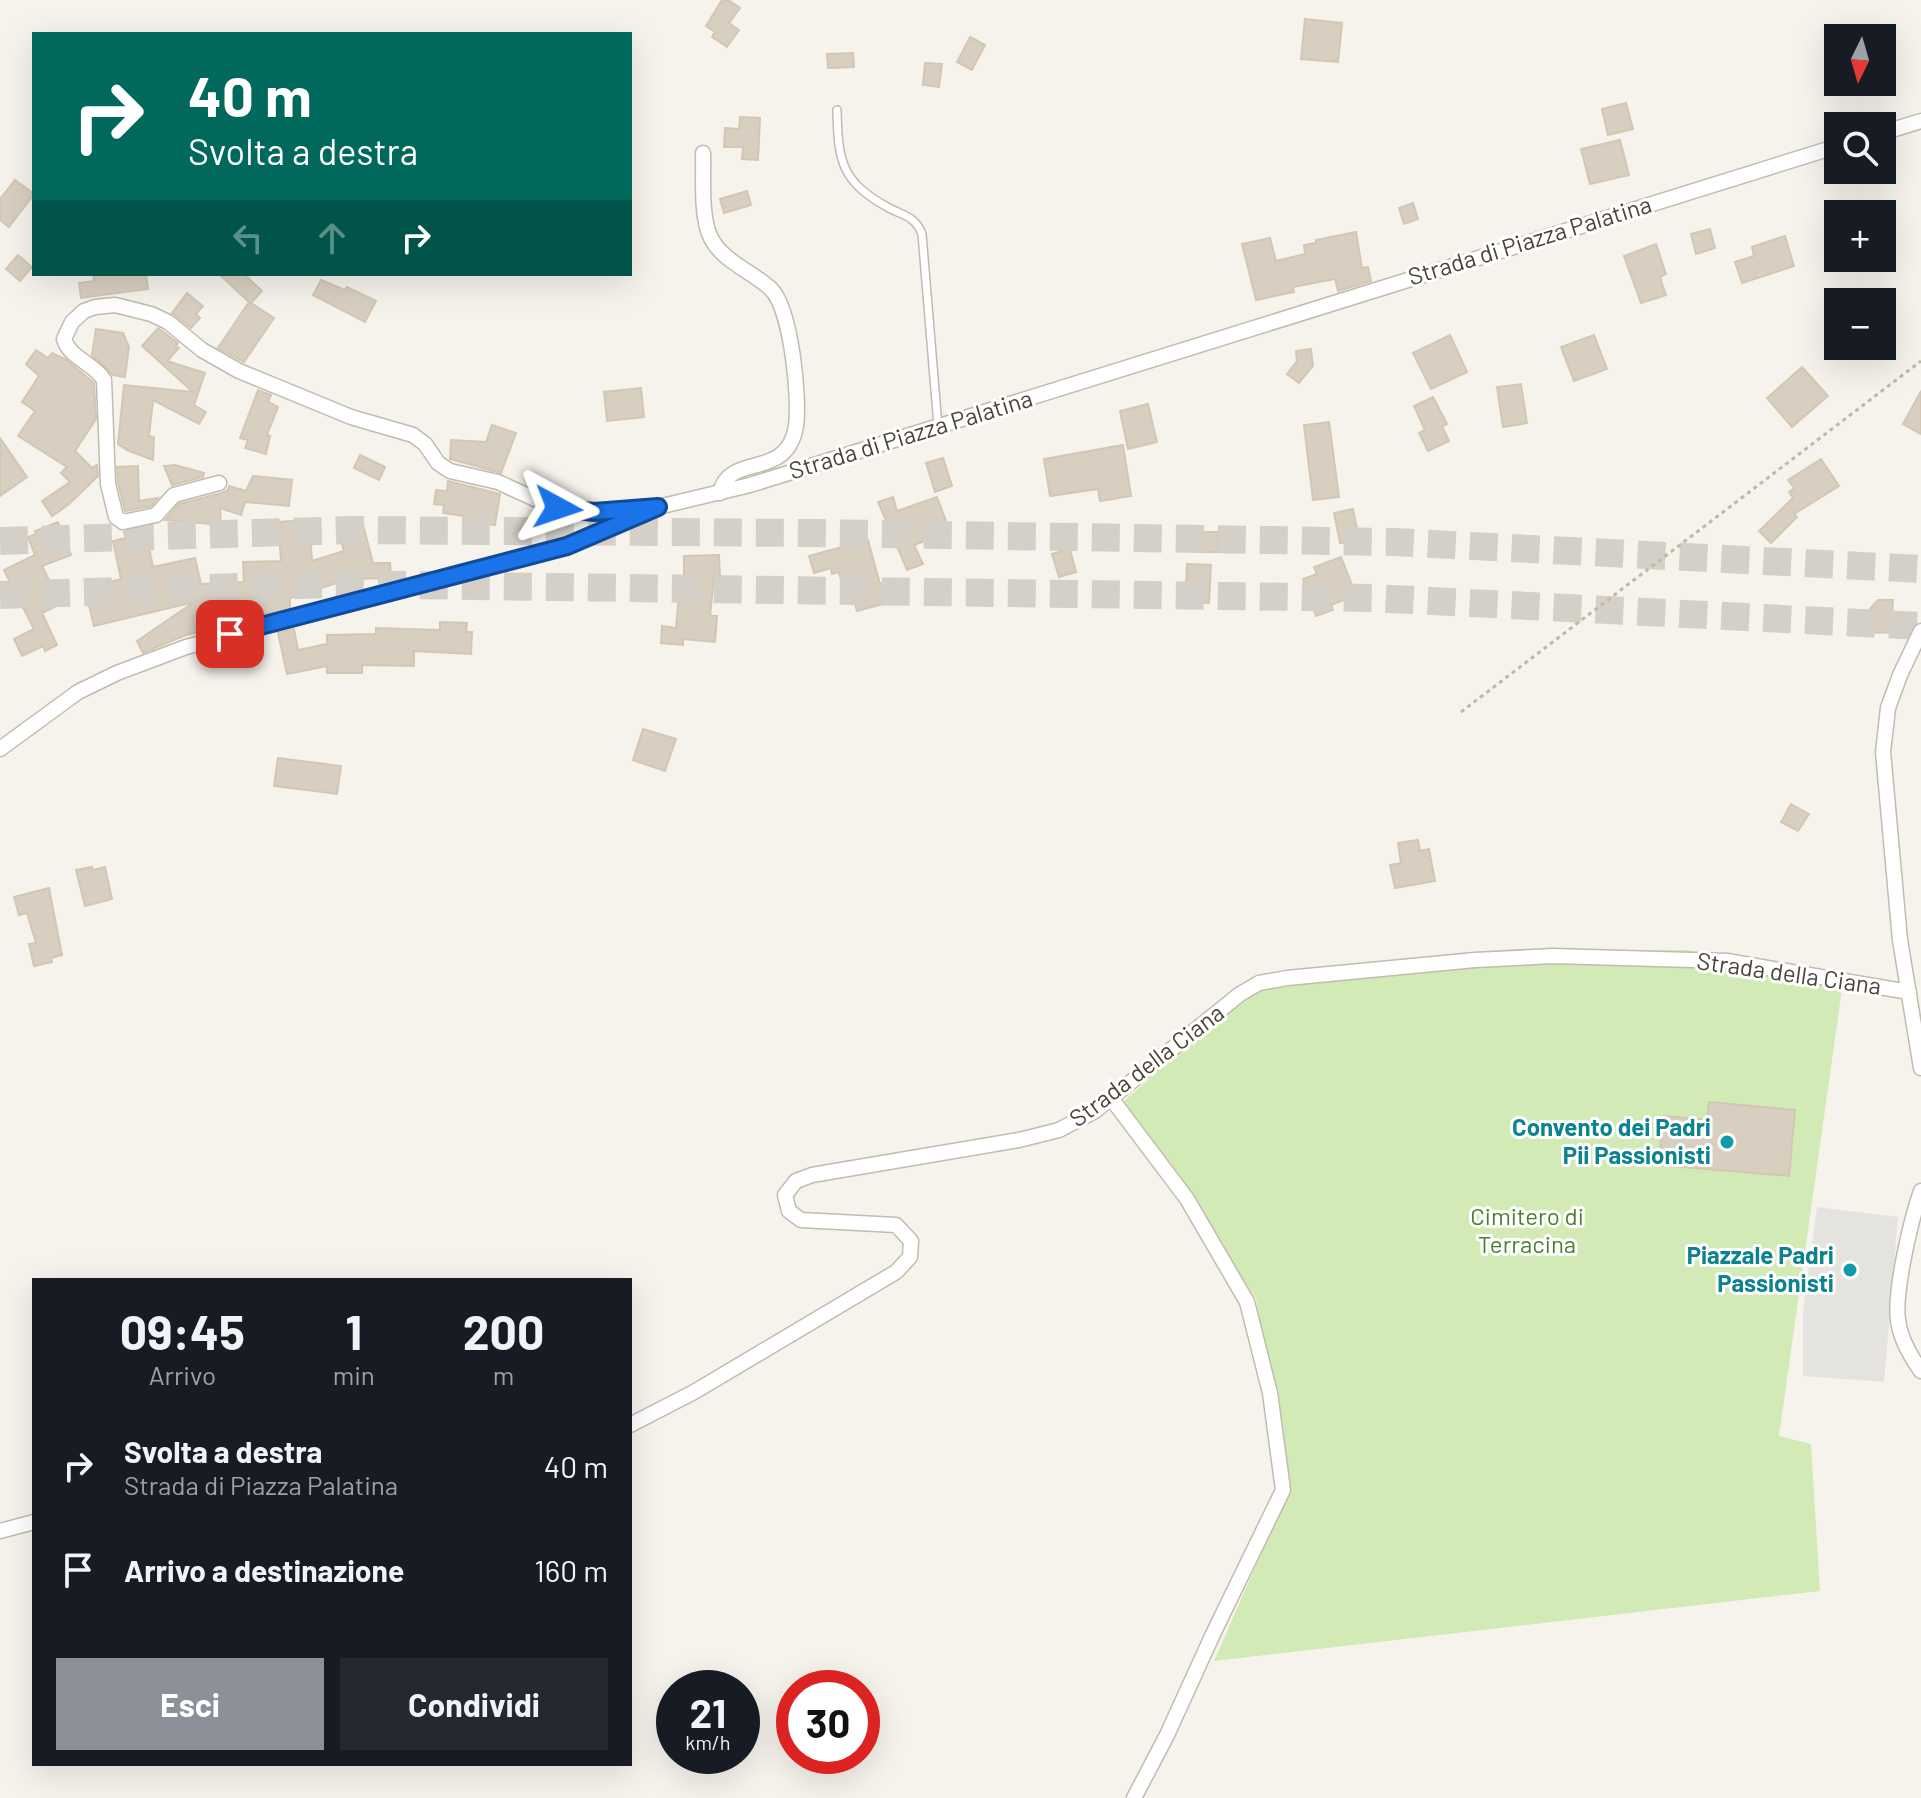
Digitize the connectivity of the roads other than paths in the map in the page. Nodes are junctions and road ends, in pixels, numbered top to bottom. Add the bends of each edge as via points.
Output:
1 (837, 110) dead end
2 (1921, 121) edge
3 (1896, 129) edge
4 (1824, 150) edge
5 (703, 153) dead end
6 (938, 426) junction
7 (219, 483) dead end
8 (720, 493) junction
9 (658, 507) junction
10 (1921, 631) edge
11 (0, 749) edge
12 (1909, 992) junction
13 (1921, 1068) edge
14 (1111, 1098) junction
15 (1921, 1191) edge
16 (1921, 1371) edge
17 (632, 1424) edge
18 (32, 1523) edge
19 (0, 1531) edge
20 (1134, 1798) edge

1 - 6 lane via 846,173 886,207 911,218 922,234
2 - 3 street
4 - 6 street, Strada di Piazza Palatina
5 - 8 street via 709,235 719,250 781,302 797,394 795,432 784,453 730,474
6 - 8 street, Strada di Piazza Palatina
7 - 9 street via 174,495 152,516 123,522 116,517 108,484 104,380 69,350 64,339 78,315 108,305 159,317 239,371 360,420 413,435 443,468 510,486 548,505 585,512
8 - 9 street, Strada di Piazza Palatina
9 - 11 street, Strada di Piazza Palatina via 567,546 230,634 151,660 78,692
10 - 12 street via 1893,694 1884,736
12 - 13 street
12 - 14 street, Strada della Ciana via 1727,961 1553,956 1279,979 1240,994
14 - 17 street, Strada della Ciana via 1083,1119 1047,1134 796,1181 785,1200 794,1216 815,1222 896,1225 911,1241 910,1257 896,1272
14 - 20 street via 1187,1199 1247,1302 1270,1393 1283,1490
15 - 16 street via 1897,1316
18 - 19 street

